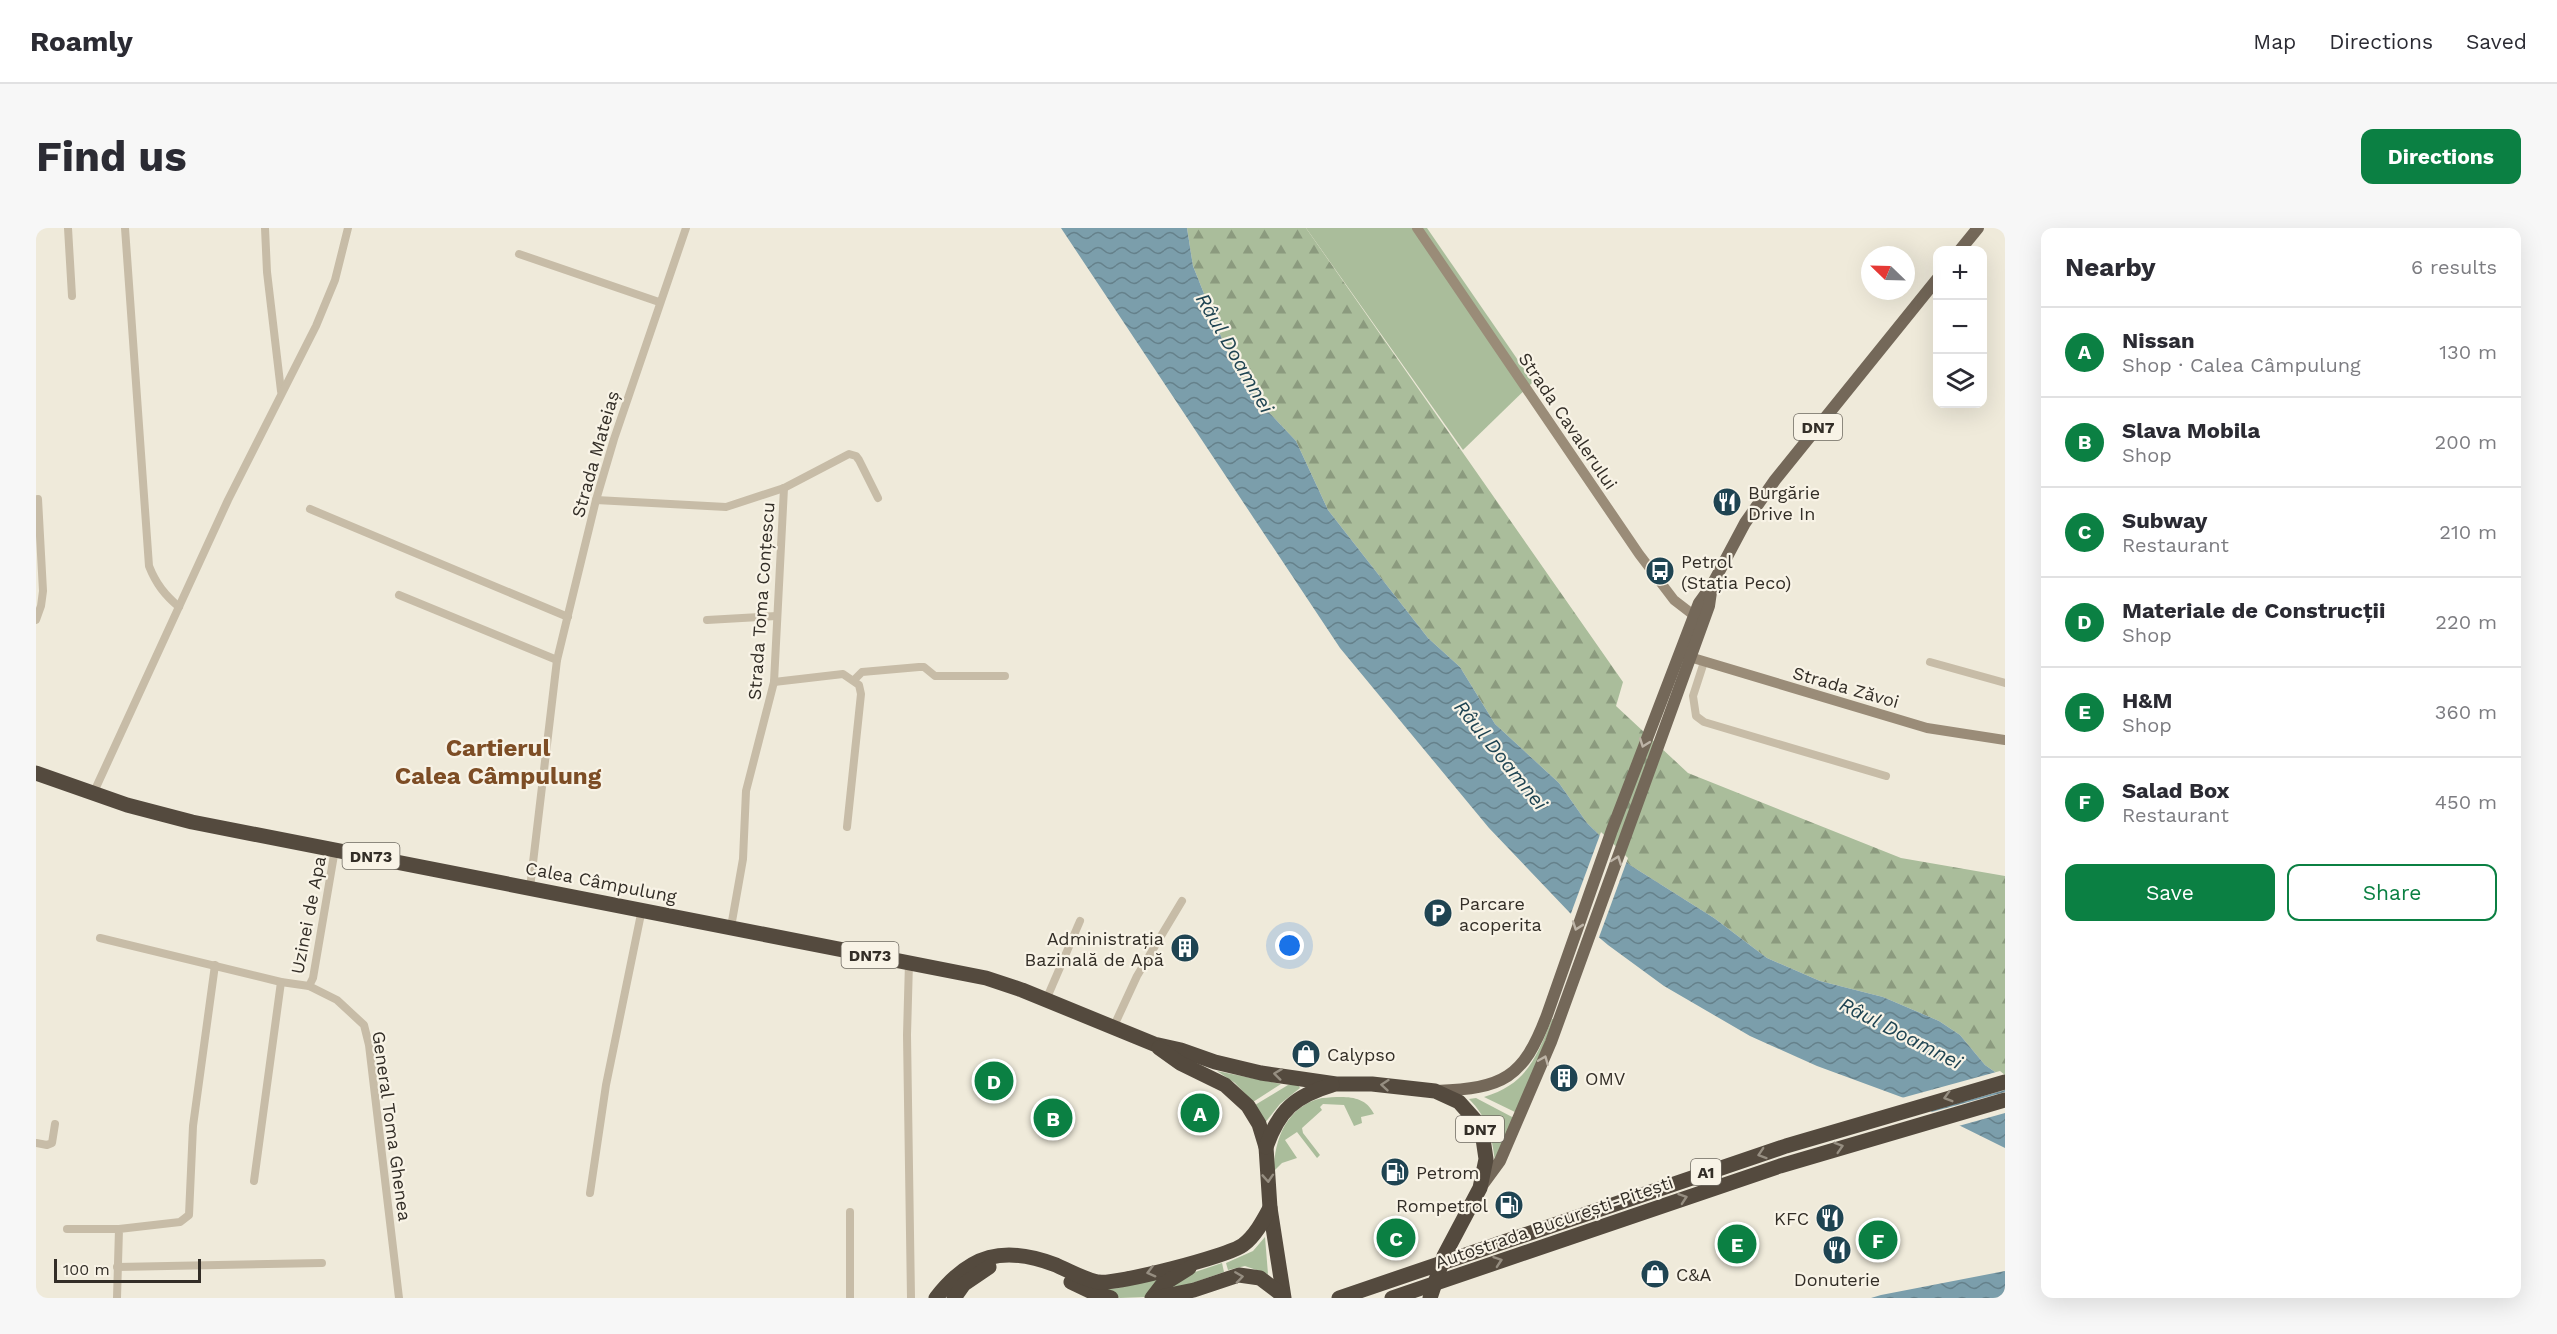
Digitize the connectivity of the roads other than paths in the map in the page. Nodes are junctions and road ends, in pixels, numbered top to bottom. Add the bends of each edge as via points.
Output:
1 (68, 228) edge
2 (125, 228) edge
3 (265, 228) edge
4 (348, 228) edge
5 (686, 228) edge
6 (1417, 228) edge
7 (1978, 228) edge
8 (1963, 246) edge
9 (519, 254) dead end
10 (1933, 284) edge
11 (72, 296) dead end
12 (659, 302) junction
13 (281, 393) junction
14 (784, 488) junction
15 (878, 498) dead end
16 (38, 499) dead end
17 (596, 500) junction
18 (310, 509) dead end
19 (399, 594) dead end
20 (179, 607) junction
21 (777, 616) junction
22 (568, 617) junction
23 (1698, 619) junction
24 (36, 620) edge
25 (707, 620) dead end
26 (1684, 656) junction
27 (557, 660) junction
28 (1704, 662) junction
29 (1930, 662) dead end
30 (1005, 676) dead end
31 (854, 680) junction
32 (774, 682) junction
33 (2005, 683) edge
34 (2005, 740) edge
35 (36, 773) edge
36 (1886, 776) dead end
37 (93, 794) junction
38 (847, 827) dead end
39 (335, 849) junction
40 (530, 888) junction
41 (1182, 902) dead end
42 (642, 909) junction
43 (1080, 921) dead end
44 (731, 927) junction
45 (100, 938) dead end
46 (909, 962) junction
47 (215, 965) junction
48 (281, 982) junction
49 (309, 986) junction
50 (1046, 1000) junction
51 (1113, 1028) junction
52 (1154, 1044) junction
53 (2005, 1082) edge
54 (1336, 1084) junction
55 (1435, 1091) junction
56 (2005, 1100) edge
57 (55, 1124) dead end
58 (36, 1143) edge
59 (1266, 1147) junction
60 (254, 1181) dead end
61 (1480, 1188) junction
62 (590, 1193) dead end
63 (1270, 1208) junction
64 (850, 1212) dead end
65 (119, 1228) junction
66 (68, 1229) dead end
67 (1208, 1259) junction
68 (322, 1263) dead end
69 (117, 1267) junction
70 (1188, 1294) edge
71 (1097, 1295) edge
72 (1282, 1296) edge
73 (117, 1298) edge
74 (399, 1298) edge
75 (850, 1298) edge
76 (911, 1298) edge
77 (936, 1298) edge
78 (954, 1298) edge
79 (1111, 1298) edge
80 (1154, 1298) edge
81 (1339, 1298) edge
82 (1392, 1298) edge
83 (1430, 1298) edge

1 - 11 street
2 - 20 street via 149,566 164,594
3 - 13 street
4 - 13 street via 335,280
5 - 12 street, Strada Mateiaș
6 - 23 main road, Strada Cavalerului via 1639,554 1674,600
7 - 8 main road
9 - 12 street
10 - 23 main road, DN7 via 1770,487 1699,603
12 - 17 street, Strada Mateiaș
13 - 20 street
14 - 15 street via 849,454 859,460
14 - 17 street via 726,507
14 - 21 street, Strada Toma Conțescu
16 - 24 street via 43,591
17 - 22 street, Strada Mateiaș
18 - 22 street
19 - 27 street
20 - 37 street
21 - 25 street
21 - 32 street, Strada Toma Conțescu
22 - 27 street, Strada Mateiaș
23 - 26 main road, DN7
26 - 28 main road, Strada Zăvoi
26 -> 55 main road, DN7 via 1665,688 1534,1047 1515,1071 1488,1085
61 -> 26 main road, DN7 via 1500,1161 1544,1060 1678,695
27 - 40 street, Strada Mateiaș
28 - 34 main road, Strada Zăvoi via 1927,728
28 - 36 street via 1693,696 1696,716 1704,722
29 - 33 street
30 - 31 street via 935,675 919,667 862,672
31 - 32 street via 843,674
31 - 38 street via 861,694
32 - 44 street, Strada Toma Conțescu via 746,791 743,859
35 - 37 highway, Calea Câmpulung / DN73
37 - 39 highway, Calea Câmpulung / DN73 via 167,816
39 - 40 highway, Calea Câmpulung / DN73
39 - 49 street, Uzinei de Apa
40 - 42 highway, Calea Câmpulung / DN73
41 - 51 street via 1137,976
42 - 44 highway, Calea Câmpulung / DN73
42 - 62 street via 606,1085
43 - 50 street
44 - 46 highway, Calea Câmpulung / DN73
45 - 47 street, General Toma Ghenea
46 - 50 highway, Calea Câmpulung / DN73 via 986,978
46 - 76 street
47 - 48 street, General Toma Ghenea
47 - 65 street via 193,1126 189,1215 180,1222
48 - 49 street, General Toma Ghenea
48 - 60 street
49 - 74 street, General Toma Ghenea via 337,1000 364,1025
50 - 51 highway, Calea Câmpulung / DN73
51 - 52 highway, Calea Câmpulung / DN73
54 -> 52 highway, Calea Câmpulung via 1261,1073
52 - 59 highway, Calea Câmpulung via 1235,1093 1259,1124
53 -> 81 highway, Autostrada București-Pitești / A1 via 1776,1149
55 -> 54 highway, Calea Câmpulung / DN7
54 - 59 highway, DN7 via 1312,1091 1288,1107 1274,1126
55 - 61 highway, DN7 via 1459,1102 1482,1132 1486,1160
82 -> 56 highway, Autostrada București-Pitești / A1 via 1780,1166
57 - 58 street via 52,1143
59 -> 63 highway, Calea Câmpulung / DN7
61 - 83 highway, DN7 via 1444,1256
63 - 67 highway via 1248,1240
63 - 72 highway, Calea Câmpulung / DN7
64 - 75 street
65 - 66 street
65 - 69 street
67 -> 77 highway via 1104,1282 1088,1280 1028,1256 992,1255 956,1275
67 - 80 highway via 1173,1276
68 - 69 street
69 - 73 street
70 -> 72 highway via 1239,1275 1250,1275
70 - 80 highway
71 - 78 highway via 1043,1268 1010,1262 979,1271
71 - 79 highway

